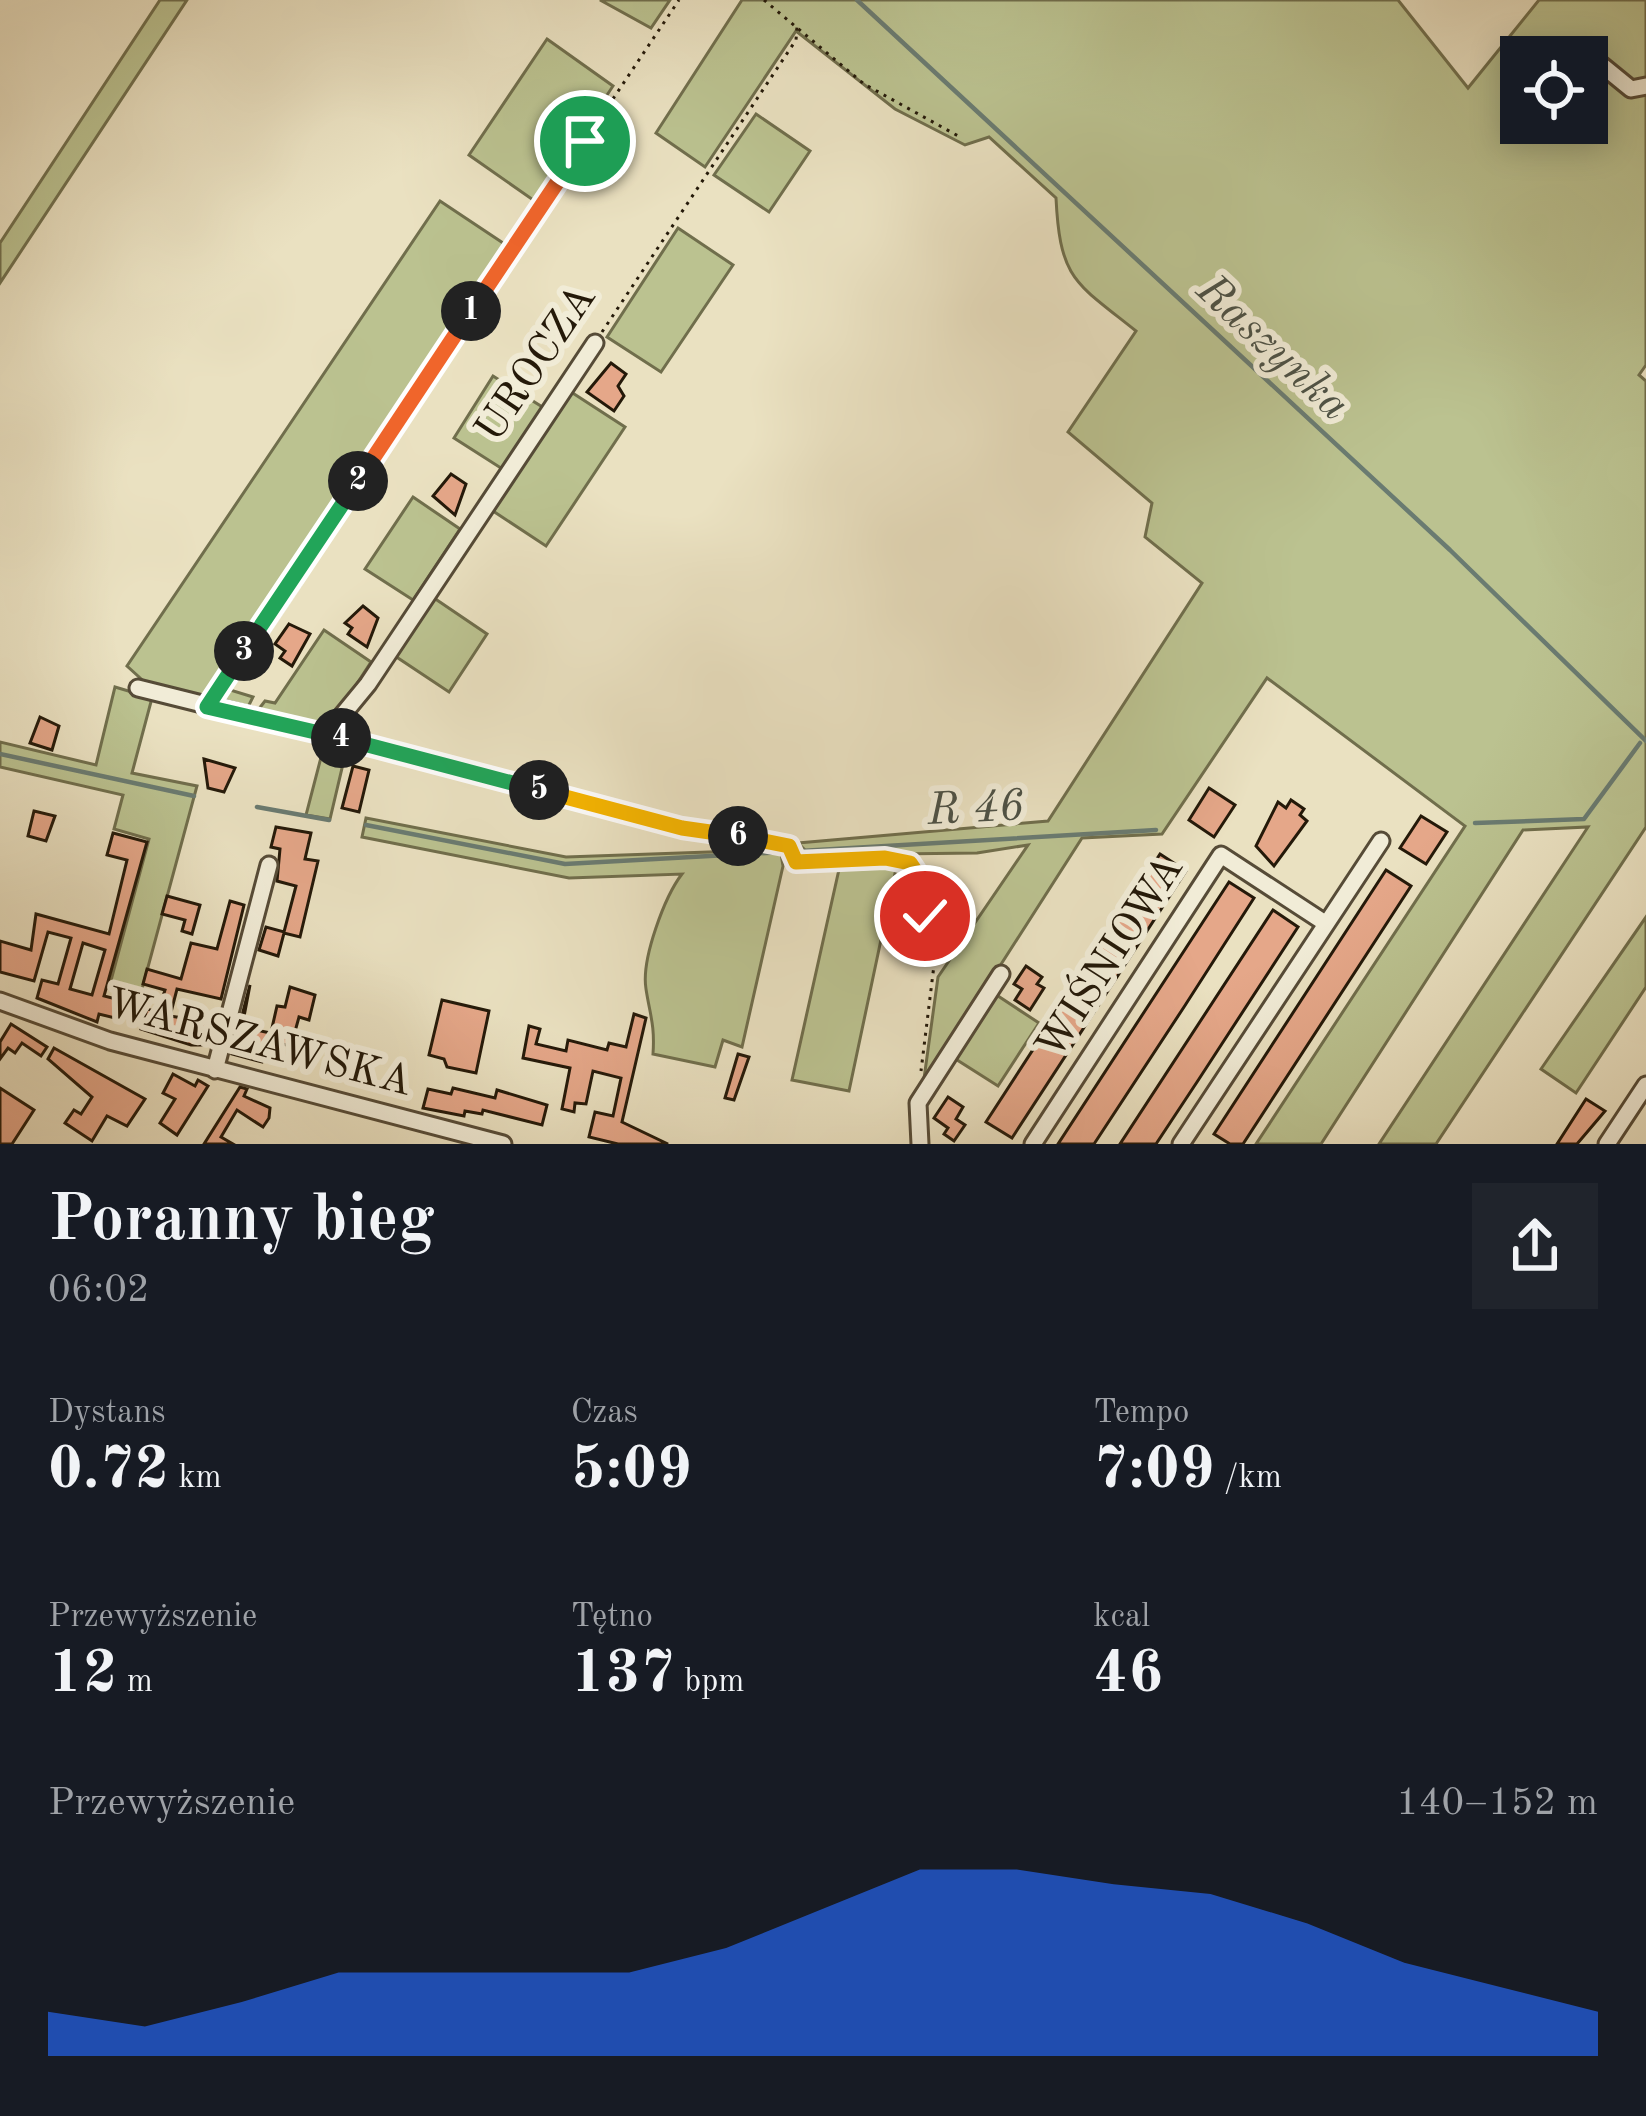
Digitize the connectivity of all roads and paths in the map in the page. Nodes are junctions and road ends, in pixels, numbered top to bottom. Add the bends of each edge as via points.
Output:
1 (680, 0) edge
2 (764, 0) edge
3 (796, 26) junction
4 (1608, 71) edge
5 (1646, 86) edge
6 (960, 137) dead end
7 (595, 343) joint
8 (138, 688) dead end
9 (207, 707) junction
10 (326, 735) junction
11 (382, 748) joint
12 (1381, 841) dead end
13 (269, 865) dead end
14 (1325, 923) junction
15 (1001, 974) dead end
16 (0, 1001) edge
17 (215, 1070) junction
18 (1646, 1084) edge
19 (918, 1103) junction
20 (503, 1144) edge
21 (920, 1144) edge
22 (1033, 1144) edge
23 (1181, 1144) edge
24 (1607, 1144) edge

1 - 9 path
2 - 3 path
3 - 6 path via 864,84
3 - 7 path, UROCZA via 796,40
4 - 5 street via 1631,89
7 - 10 street, UROCZA
8 - 9 street
9 - 10 street
10 - 11 street
11 - 19 path via 682,828 775,842 789,846 796,862 910,863 924,884 935,957
12 - 14 street
13 - 17 street
14 - 22 street, WIŚNIOWA via 1221,855
14 - 23 street
15 - 19 street
16 - 17 street, WARSZAWSKA
17 - 20 street, WARSZAWSKA
18 - 24 street
19 - 21 street

